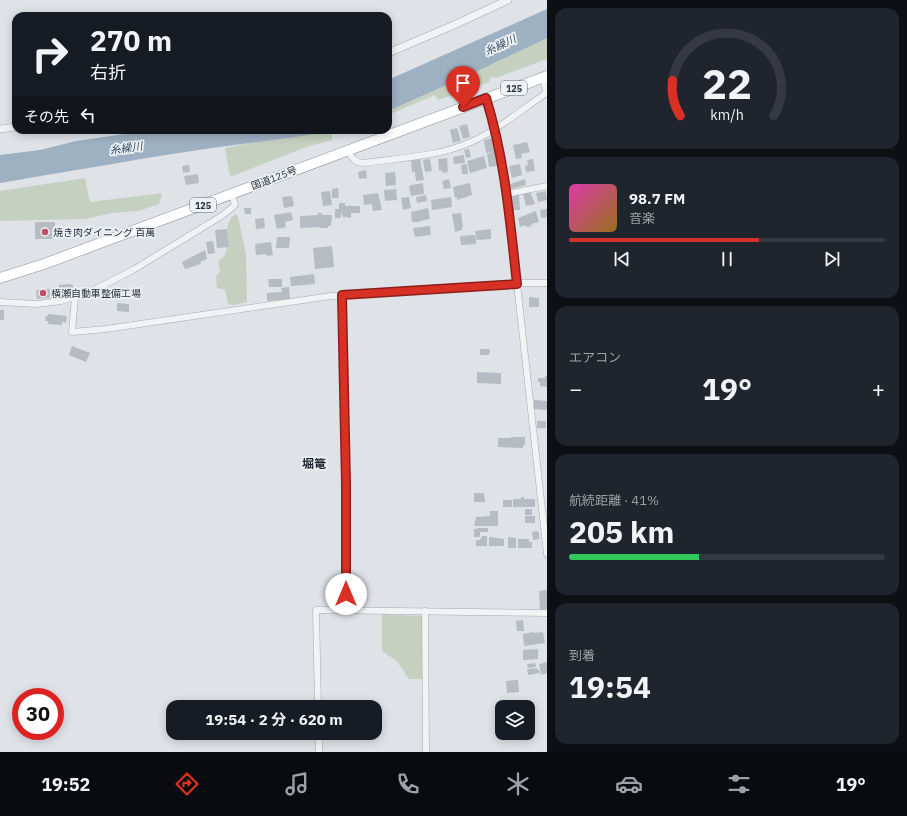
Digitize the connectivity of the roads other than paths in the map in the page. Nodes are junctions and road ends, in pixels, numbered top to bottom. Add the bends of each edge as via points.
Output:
1 (508, 0) edge
2 (392, 51) edge
3 (545, 77) edge
4 (486, 98) junction
5 (12, 128) edge
6 (0, 129) edge
7 (495, 129) junction
8 (392, 133) edge
9 (390, 134) edge
10 (347, 150) junction
11 (547, 186) edge
12 (232, 194) junction
13 (507, 194) junction
14 (0, 278) edge
15 (547, 283) edge
16 (517, 284) junction
17 (342, 295) junction
18 (75, 297) junction
19 (0, 302) edge
20 (547, 554) edge
21 (346, 610) junction
22 (425, 611) junction
23 (547, 613) edge
24 (318, 700) edge
25 (319, 740) edge
26 (319, 752) edge
27 (426, 752) edge

1 - 2 street
3 - 4 highway, 国道125号 / 125
3 - 7 street via 545,94
4 - 7 street
4 - 8 highway, 国道125号 / 125
5 - 6 street
7 - 10 street via 470,143 420,155 360,163 352,158
7 - 13 street
9 - 10 highway, 国道125号 / 125
10 - 12 highway, 国道125号 / 125
11 - 13 street
12 - 14 highway, 国道125号 / 125
12 - 18 street via 235,205 223,215 132,270 103,286
13 - 16 street
15 - 16 street
16 - 17 street
16 - 20 street
17 - 18 street via 72,332
17 - 21 street
18 - 19 street via 37,304
21 - 22 street
21 - 24 street via 316,610
22 - 23 street
22 - 27 street
25 - 26 street

